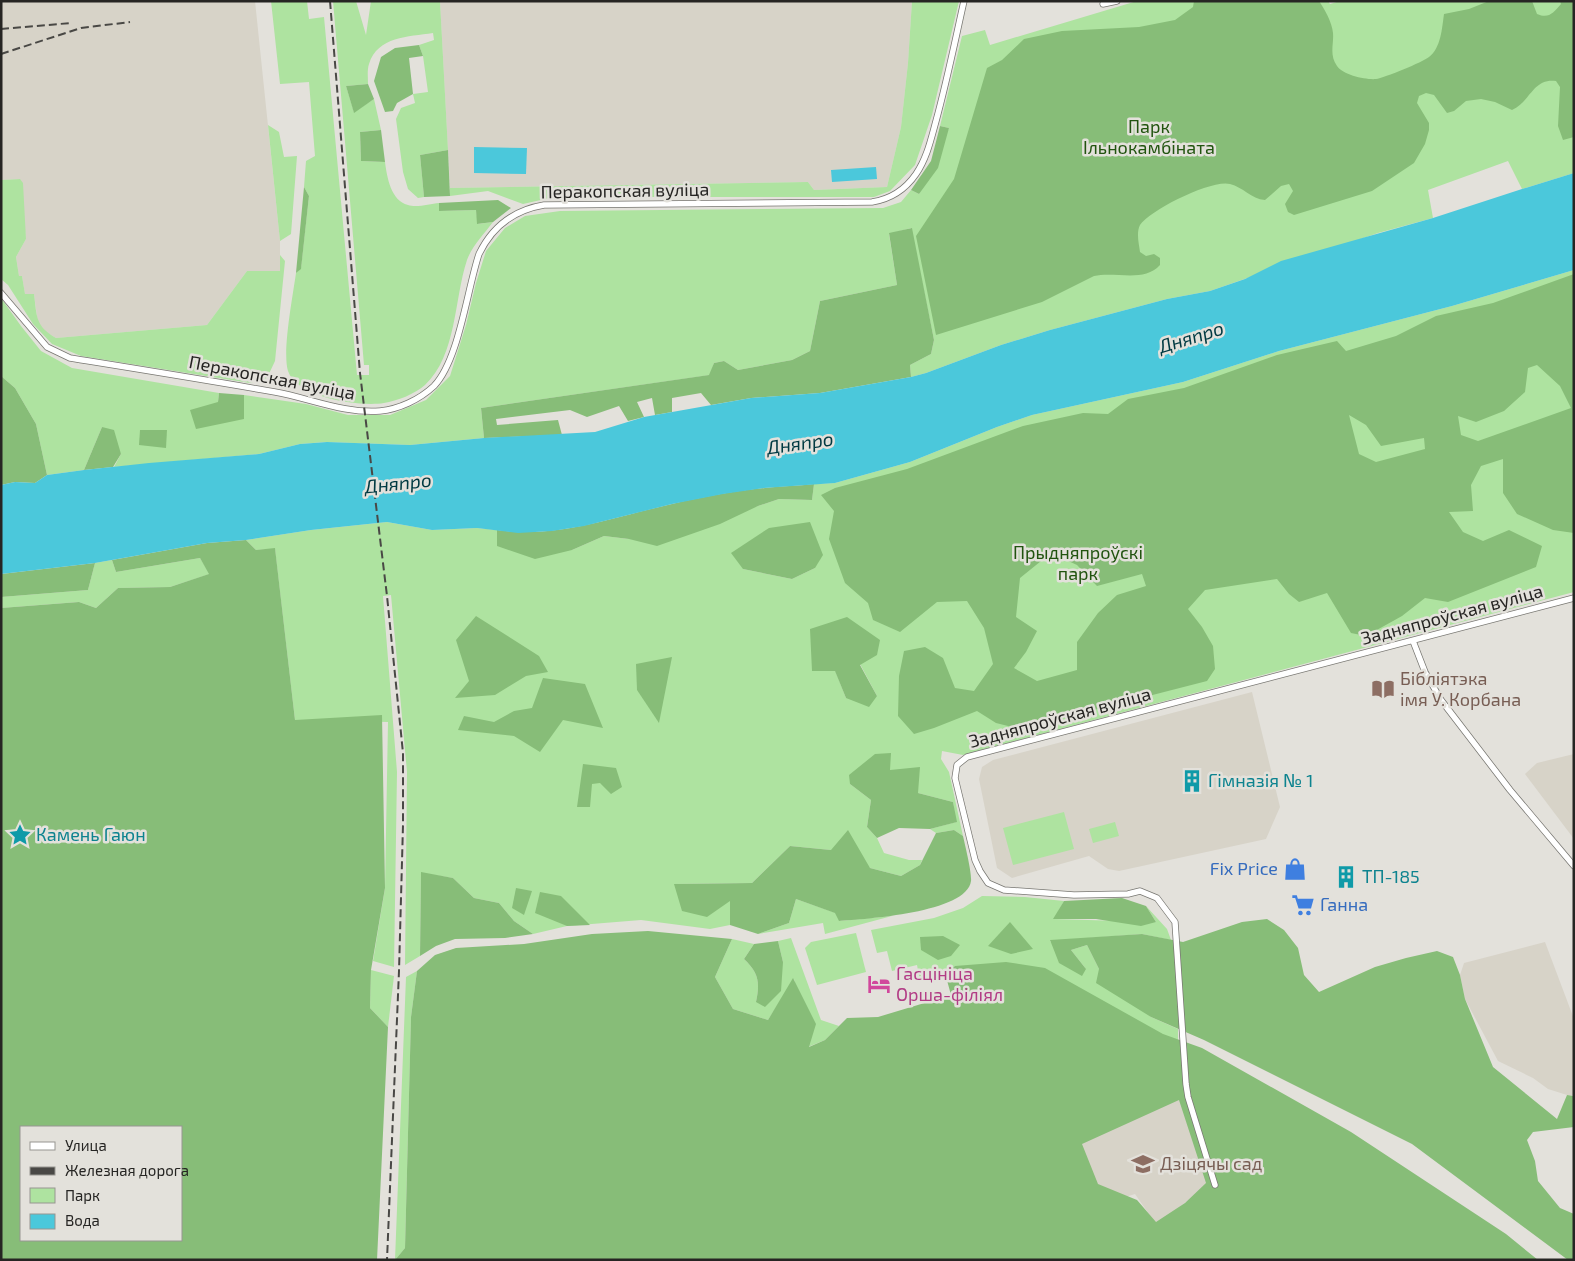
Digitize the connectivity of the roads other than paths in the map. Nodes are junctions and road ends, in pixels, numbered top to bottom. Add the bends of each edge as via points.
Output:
1 (964, 1) edge
2 (1117, 1) edge
3 (1103, 4) dead end
4 (1, 293) edge
5 (1574, 598) edge
6 (1413, 641) junction
7 (1574, 866) edge
8 (1215, 1185) dead end

1 - 4 street, Перакопская вуліца via 929,147 915,176 900,191 872,202 544,205 519,212 504,221 483,245 456,343 443,374 422,395 396,408 350,410 278,392 70,358 46,347
2 - 3 street
5 - 6 street, Задняпроўская вуліца
6 - 7 street via 1441,700
6 - 8 street, Задняпроўская вуліца via 967,757 958,765 955,778 975,860 988,883 1004,890 1074,895 1140,891 1157,898 1174,922 1188,1097

